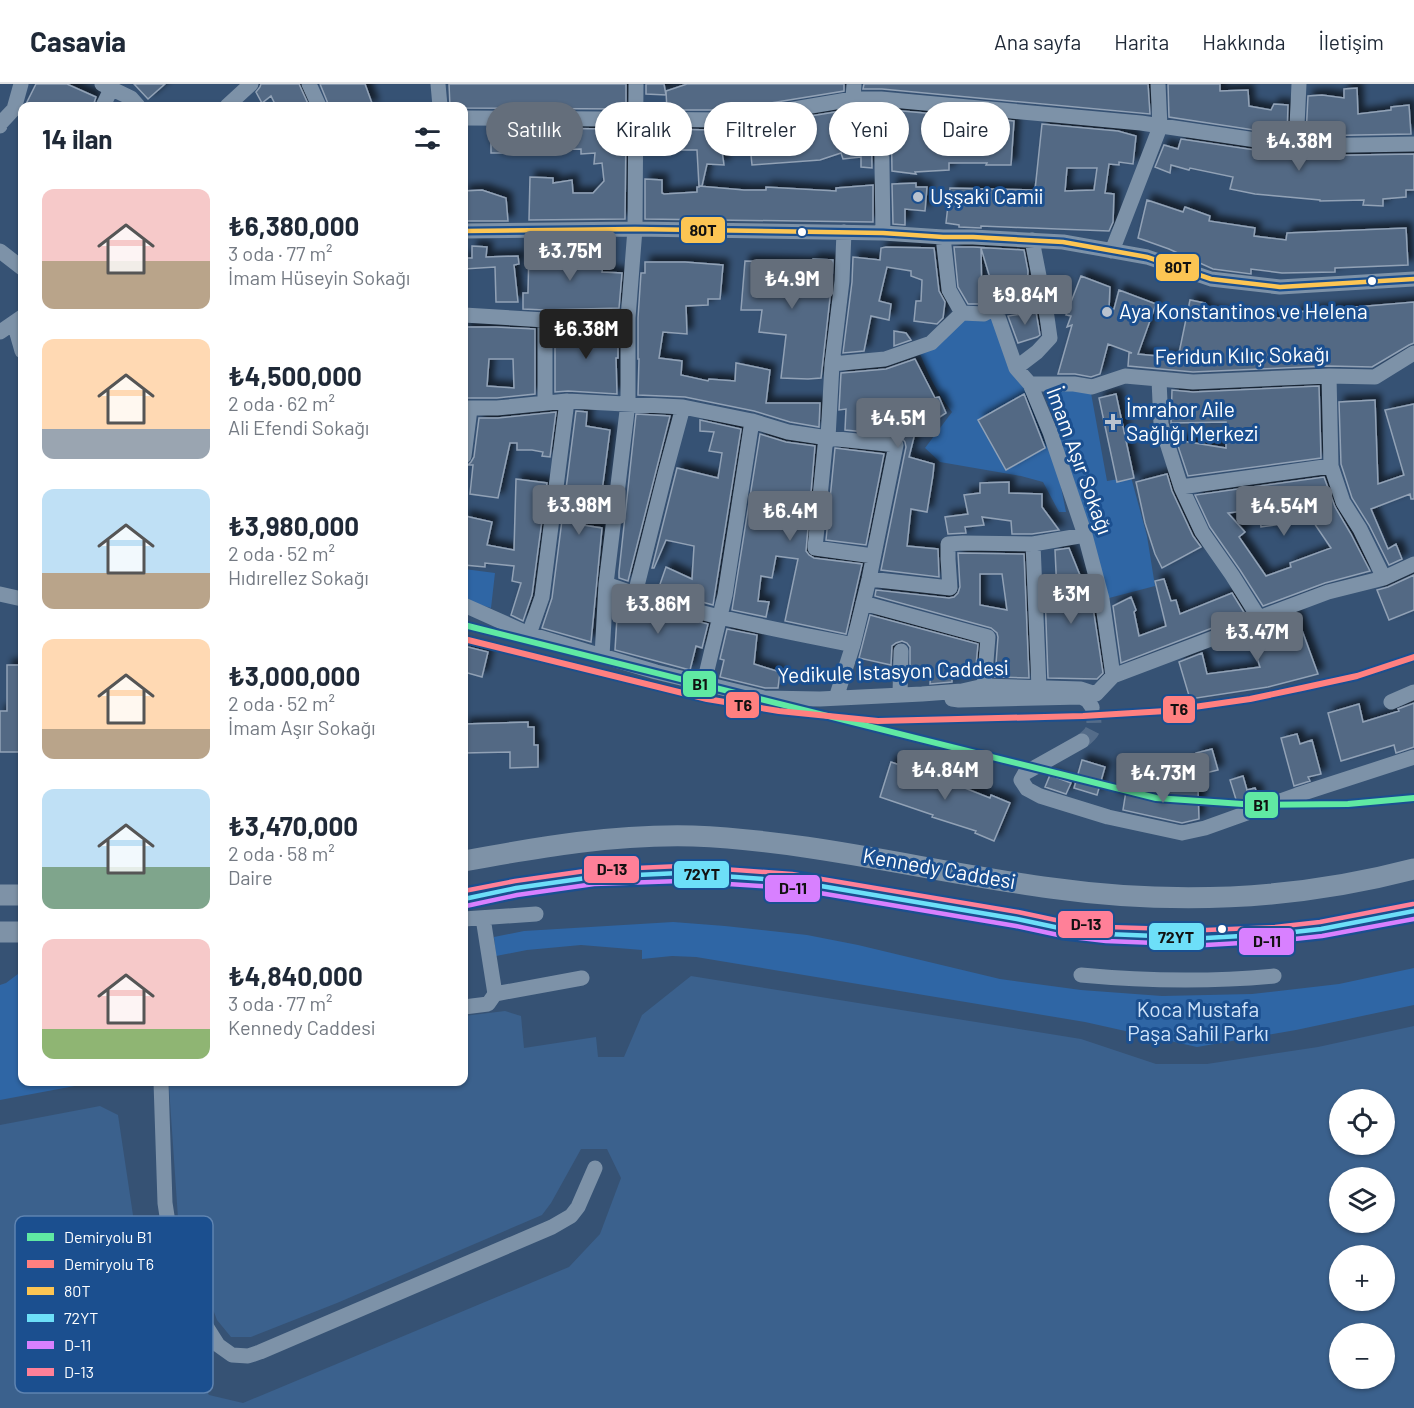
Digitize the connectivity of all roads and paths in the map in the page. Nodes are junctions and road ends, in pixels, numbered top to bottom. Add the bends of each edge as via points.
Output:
1 (21, 84) edge
2 (251, 84) edge
3 (309, 84) edge
4 (438, 84) edge
5 (636, 84) edge
6 (1158, 84) edge
7 (1299, 84) edge
8 (108, 86) edge
9 (853, 92) edge
10 (881, 99) junction
11 (104, 102) edge
12 (134, 102) edge
13 (231, 102) edge
14 (317, 102) edge
15 (440, 102) edge
16 (636, 102) edge
17 (468, 118) edge
18 (595, 119) edge
19 (692, 120) edge
20 (0, 126) edge
21 (1160, 127) junction
22 (1414, 144) edge
23 (1296, 146) junction
24 (636, 156) edge
25 (635, 229) junction
26 (468, 231) edge
27 (844, 232) junction
28 (883, 233) junction
29 (943, 237) junction
30 (1032, 240) junction
31 (0, 251) edge
32 (1112, 251) junction
33 (18, 265) edge
34 (1414, 279) edge
35 (1043, 301) junction
36 (995, 308) junction
37 (962, 313) junction
38 (468, 315) edge
39 (628, 318) junction
40 (18, 320) edge
41 (545, 320) junction
42 (0, 332) edge
43 (1414, 353) edge
44 (832, 364) junction
45 (1016, 368) junction
46 (1329, 376) junction
47 (1158, 380) junction
48 (1030, 384) junction
49 (567, 402) junction
50 (545, 403) junction
51 (628, 403) junction
52 (683, 407) junction
53 (468, 408) edge
54 (752, 421) junction
55 (828, 438) junction
56 (1331, 466) junction
57 (1181, 487) junction
58 (1086, 535) junction
59 (1033, 544) junction
60 (873, 556) junction
61 (1414, 564) edge
62 (1384, 578) junction
63 (869, 579) junction
64 (606, 584) junction
65 (0, 594) edge
66 (635, 594) junction
67 (18, 598) edge
68 (863, 603) junction
69 (468, 607) edge
70 (720, 617) junction
71 (1259, 618) junction
72 (529, 633) junction
73 (853, 645) junction
74 (901, 651) dead end
75 (602, 657) junction
76 (1113, 676) junction
77 (704, 683) junction
78 (984, 686) junction
79 (1039, 688) junction
80 (1414, 692) edge
81 (922, 694) junction
82 (900, 695) junction
83 (836, 698) junction
84 (1391, 702) dead end
85 (1092, 707) dead end
86 (1082, 741) tunnel mouth
87 (1414, 757) edge
88 (468, 860) edge
89 (1414, 869) edge
90 (0, 895) edge
91 (18, 895) edge
92 (468, 898) edge
93 (1414, 911) edge
94 (536, 914) dead end
95 (483, 918) junction
96 (468, 919) edge
97 (0, 932) edge
98 (18, 932) edge
99 (1081, 975) dead end
100 (1274, 976) dead end
101 (582, 978) dead end
102 (495, 994) junction
103 (468, 1006) edge
104 (161, 1086) edge
105 (596, 1168) dead end
106 (167, 1216) edge
107 (213, 1337) edge

1 - 20 street via 14,109
2 - 13 street
3 - 14 street
4 - 15 street
5 - 16 street
6 - 21 street
7 - 23 street
8 - 11 street
8 - 12 street
9 - 10 street
9 - 19 street via 728,120
10 - 21 street
10 - 28 street
17 - 18 street
21 - 23 street
21 - 32 street
22 - 23 street
24 - 25 street
25 - 26 street
25 - 27 street
25 - 39 street
27 - 28 street
27 - 44 street
28 - 29 street
29 - 30 street
29 - 37 street via 949,290
30 - 32 street
30 - 35 street
31 - 33 street
32 - 34 street via 1147,257 1210,279 1280,287
35 - 36 street
35 - 45 street via 1050,338
36 - 37 street via 984,314
36 - 45 street, İmam Aşır Sokağı
37 - 44 street via 931,343 885,359
38 - 41 street
39 - 41 street
39 - 51 street
40 - 42 street
41 - 50 street
43 - 46 street, Feridun Kılıç Sokağı via 1375,376
44 - 55 street
45 - 48 street, İmam Aşır Sokağı
46 - 47 street, Feridun Kılıç Sokağı
46 - 56 street
47 - 48 street, Feridun Kılıç Sokağı via 1125,376 1092,387
47 - 57 street via 1161,424
48 - 58 street, İmam Aşır Sokağı
49 - 50 street
49 - 51 street
49 - 72 street via 542,597
50 - 53 street
51 - 52 street
51 - 64 street
52 - 54 street
52 - 66 street
54 - 55 street
54 - 70 street
55 - 60 street via 815,548
55 - 60 street via 896,445
56 - 57 street
56 - 62 street via 1343,502
57 - 71 street via 1202,532
58 - 59 street
58 - 76 street, İmam Aşır Sokağı via 1102,599
59 - 63 street via 948,544 950,588
59 - 79 street
60 - 63 street
61 - 62 street
62 - 71 street via 1328,592
63 - 68 street
64 - 66 street
64 - 75 street
65 - 67 street
66 - 70 street
68 - 73 street
68 - 78 street via 988,637
69 - 72 street, Yedikule İstasyon Caddesi
70 - 73 street
70 - 77 street
71 - 76 street
72 - 75 street, Yedikule İstasyon Caddesi
73 - 83 street
74 - 82 street
75 - 77 street, Yedikule İstasyon Caddesi
76 - 79 street, Yedikule İstasyon Caddesi via 1096,694 1081,689
77 - 83 street, Yedikule İstasyon Caddesi via 764,698
78 - 79 street, Yedikule İstasyon Caddesi
78 - 81 street, Yedikule İstasyon Caddesi
80 - 84 street
81 - 82 street, Yedikule İstasyon Caddesi
81 - 85 street via 959,700 1081,697
82 - 83 street, Yedikule İstasyon Caddesi
86 - 87 street via 1025,774 1021,780 1027,789 1108,817 1182,833
88 - 89 highway, Kennedy Caddesi via 598,839 692,836 810,847 1049,888 1127,896 1215,898 1287,893
90 - 91 highway
92 - 93 highway, Kennedy Caddesi via 593,877 680,873 790,881 1106,934 1206,938 1321,929
94 - 95 street
95 - 96 street
95 - 102 street
97 - 98 highway
99 - 100 street via 1172,980
101 - 102 street
102 - 103 street via 488,1004
104 - 106 street
105 - 107 street via 578,1207 552,1227 248,1356 232,1355

